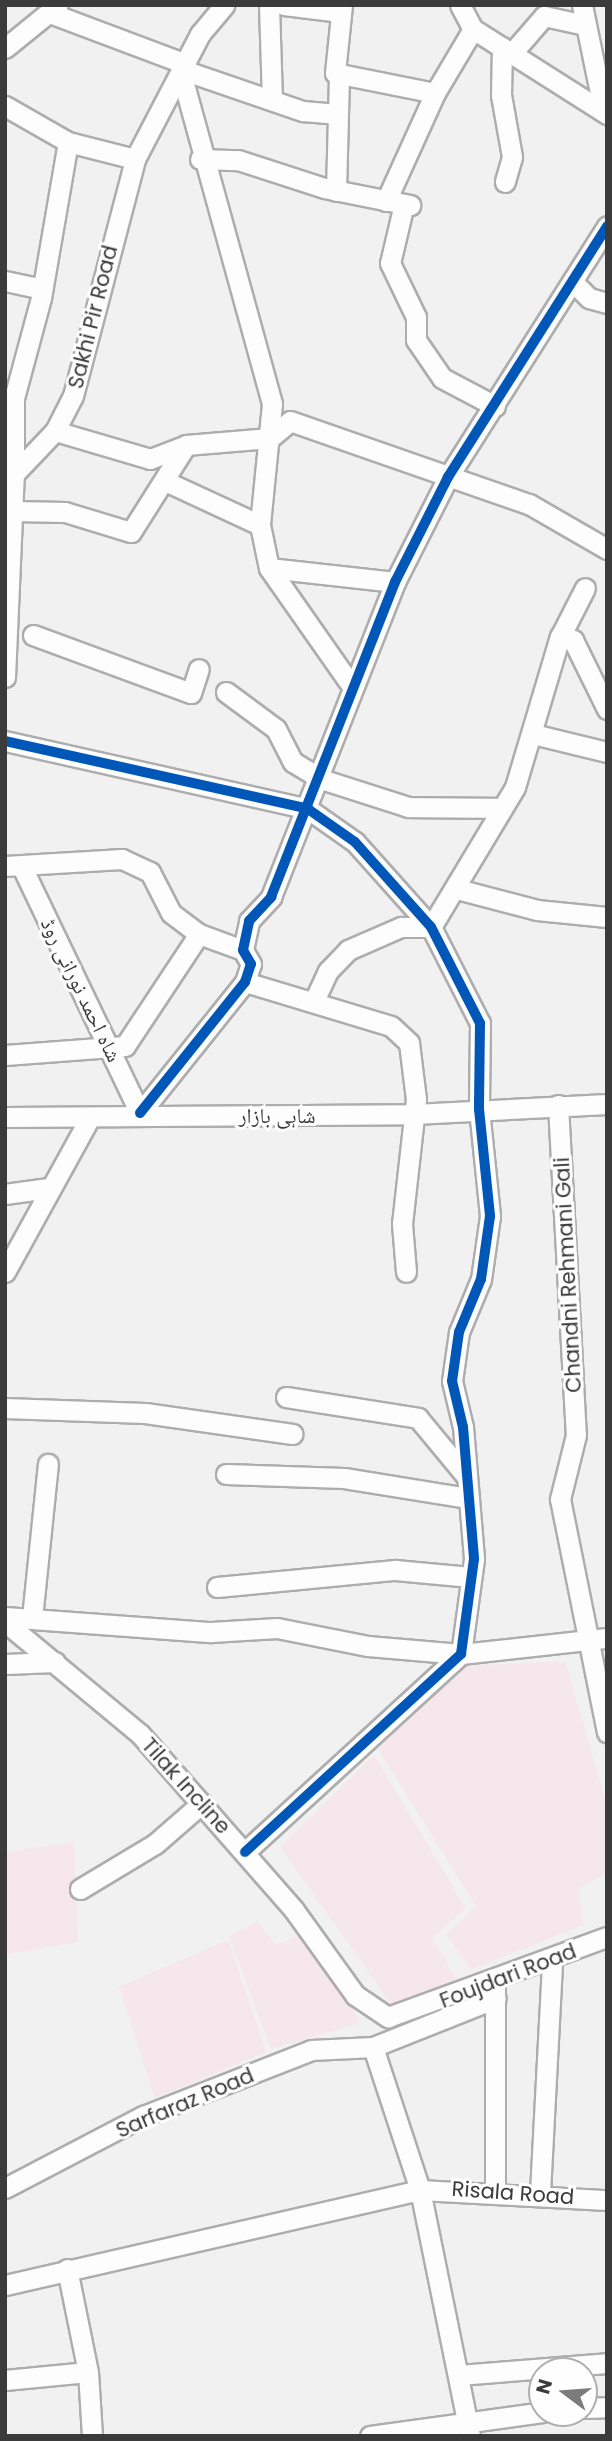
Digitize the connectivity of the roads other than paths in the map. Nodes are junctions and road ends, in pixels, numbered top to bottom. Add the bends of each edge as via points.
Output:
1 (224, 5) edge
2 (269, 5) edge
3 (284, 5) edge
4 (460, 5) edge
5 (54, 9) edge
6 (342, 9) edge
7 (584, 15) edge
8 (473, 29) junction
9 (5, 48) edge
10 (507, 50) junction
11 (183, 69) junction
12 (340, 77) junction
13 (435, 93) junction
14 (272, 99) junction
15 (5, 106) edge
16 (606, 113) edge
17 (335, 114) junction
18 (68, 142) junction
19 (135, 159) junction
20 (200, 159) junction
21 (505, 182) dead end
22 (336, 191) junction
23 (400, 203) junction
24 (607, 226) edge
25 (5, 281) edge
26 (574, 283) junction
27 (42, 289) junction
28 (607, 303) edge
29 (495, 406) junction
30 (55, 431) junction
31 (270, 438) junction
32 (186, 445) junction
33 (9, 474) edge
34 (448, 477) junction
35 (165, 481) junction
36 (13, 511) junction
37 (260, 525) junction
38 (607, 549) edge
39 (269, 568) junction
40 (395, 582) junction
41 (585, 588) dead end
42 (33, 635) dead end
43 (560, 636) junction
44 (6, 643) edge
45 (199, 669) dead end
46 (5, 677) edge
47 (353, 688) junction
48 (226, 692) dead end
49 (607, 709) edge
50 (533, 734) junction
51 (5, 741) edge
52 (607, 752) edge
53 (321, 779) junction
54 (500, 808) junction
55 (308, 809) junction
56 (14, 867) edge
57 (457, 889) junction
58 (607, 917) edge
59 (431, 927) junction
60 (199, 934) junction
61 (243, 950) junction
62 (245, 982) junction
63 (314, 1001) junction
64 (117, 1046) junction
65 (5, 1055) edge
66 (607, 1104) edge
67 (558, 1105) junction
68 (479, 1109) junction
69 (140, 1113) junction
70 (414, 1114) junction
71 (5, 1117) edge
72 (89, 1121) junction
73 (49, 1188) junction
74 (5, 1194) edge
75 (5, 1272) edge
76 (406, 1272) dead end
77 (286, 1397) dead end
78 (5, 1408) edge
79 (293, 1434) dead end
80 (48, 1464) dead end
81 (226, 1474) dead end
82 (466, 1476) junction
83 (468, 1499) junction
84 (471, 1577) junction
85 (217, 1587) dead end
86 (32, 1618) junction
87 (5, 1619) edge
88 (599, 1639) edge
89 (460, 1654) junction
90 (55, 1662) junction
91 (5, 1664) edge
92 (607, 1732) edge
93 (201, 1803) junction
94 (244, 1852) junction
95 (80, 1889) dead end
96 (607, 1937) edge
97 (552, 1961) junction
98 (495, 1991) junction
99 (409, 2014) joint
100 (373, 2047) junction
101 (5, 2188) edge
102 (420, 2190) junction
103 (495, 2190) junction
104 (541, 2193) junction
105 (607, 2200) edge
106 (67, 2269) junction
107 (5, 2285) edge
108 (607, 2363) edge
109 (88, 2372) junction
110 (459, 2375) junction
111 (5, 2380) edge
112 (528, 2415) edge
113 (469, 2429) edge
114 (92, 2436) edge
115 (370, 2436) edge

1 - 11 street, Sakhi Pir Road
2 - 14 street
3 - 6 street
4 - 8 street
5 - 9 street
5 - 11 street
6 - 12 street via 334,63
7 - 10 street via 544,16
7 - 16 street
8 - 10 street
8 - 13 street
10 - 16 street
10 - 21 street via 501,95 512,157
11 - 14 street
11 - 19 street, Sakhi Pir Road
11 - 20 street
12 - 13 street
12 - 17 street
13 - 23 street
14 - 17 street
15 - 18 street
17 - 22 street
18 - 19 street
18 - 27 street
19 - 30 street, Sakhi Pir Road via 73,396
20 - 22 street via 238,160
20 - 31 street via 272,404
22 - 23 street
23 - 29 street via 390,262 416,317 416,340 442,378
24 - 26 street
25 - 27 street
26 - 28 street via 589,298
26 - 29 street
27 - 33 street via 14,398
29 - 34 street
30 - 32 street via 150,459
30 - 33 street, Sakhi Pir Road
31 - 32 street
31 - 34 street via 290,421
31 - 37 street
32 - 35 street
33 - 36 street
34 - 38 street via 528,504
34 - 40 street
35 - 36 street via 131,532 65,512
35 - 37 street
36 - 44 street
37 - 39 street
39 - 40 street
39 - 47 street
40 - 47 street
41 - 43 street
42 - 45 street via 191,693
43 - 49 street via 573,640
43 - 50 street
44 - 46 street
47 - 53 street
48 - 53 street via 276,729 293,762
50 - 52 street
50 - 54 street via 515,787
51 - 55 street
53 - 54 street via 408,807
53 - 55 street
54 - 57 street
55 - 59 street via 355,842
55 - 61 street via 271,897 249,921
56 - 60 street via 122,859 150,872 171,913
56 - 64 street, شاہ احمد نورانی روڈ
57 - 58 street via 537,910
57 - 59 street
59 - 63 street via 401,927 348,950 328,971
59 - 68 street via 480,1023
60 - 61 street
60 - 64 street
61 - 62 street via 251,964
62 - 63 street
62 - 69 street
63 - 70 street via 391,1026 409,1043
64 - 65 street
64 - 69 street, شاہ احمد نورانی روڈ
66 - 67 street, شاہی بازار
67 - 68 street, شاہی بازار
67 - 88 street, Chandni Rehmani Gali via 576,1435 560,1499
68 - 70 street, شاہی بازار
68 - 82 street via 490,1216 481,1279 459,1332 452,1381
69 - 70 street, شاہی بازار
69 - 72 street, شاہی بازار
70 - 76 street via 402,1224
71 - 72 street, شاہی بازار
72 - 73 street
73 - 74 street
73 - 75 street
77 - 82 street via 418,1418
78 - 79 street via 145,1413
80 - 86 street
81 - 83 street via 344,1478
82 - 83 street
83 - 84 street
84 - 85 street via 394,1570
84 - 89 street
86 - 87 street
86 - 89 street via 211,1632 277,1628 368,1646
87 - 90 street, Tilak Incline
88 - 89 street
88 - 92 street, Chandni Rehmani Gali
89 - 94 street
90 - 91 street
90 - 93 street, Tilak Incline via 140,1734
93 - 94 street, Tilak Incline
93 - 95 street via 155,1844
94 - 99 street, Tilak Incline via 355,1995 388,2017
96 - 97 street, Foujdari Road
97 - 98 street, Foujdari Road
97 - 104 street
98 - 99 street, Foujdari Road
98 - 100 street, Sarfaraz Road
98 - 103 street
100 - 101 street, Sarfaraz Road via 311,2050 143,2116
100 - 102 street
102 - 103 street, Risala Road
102 - 106 street, Risala Road
102 - 110 street
103 - 104 street, Risala Road
104 - 105 street, Risala Road
106 - 107 street, Risala Road
106 - 109 street
108 - 110 street
109 - 111 street
109 - 114 street
110 - 113 street
112 - 113 street
113 - 115 street

